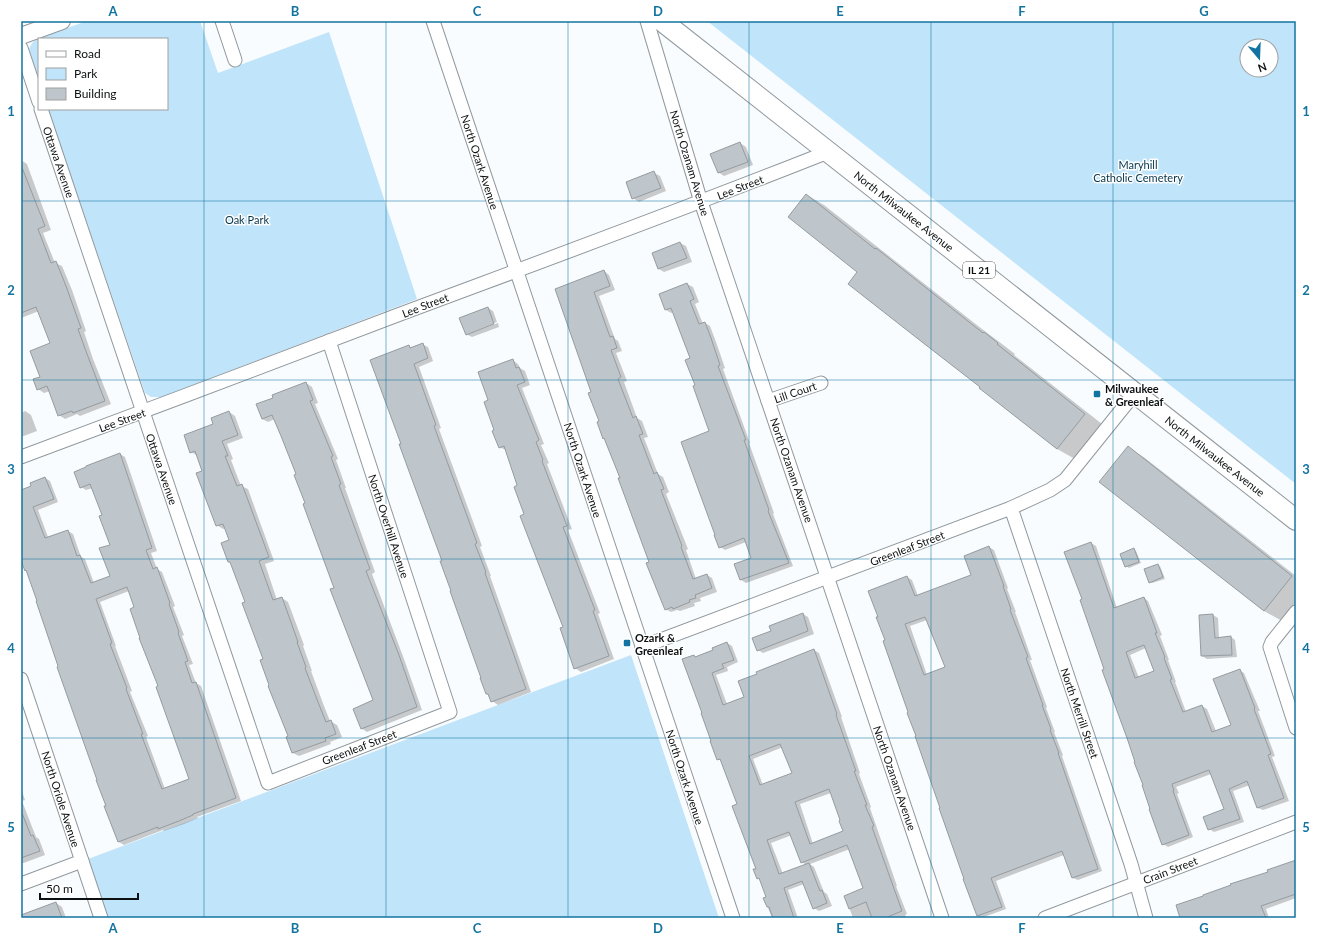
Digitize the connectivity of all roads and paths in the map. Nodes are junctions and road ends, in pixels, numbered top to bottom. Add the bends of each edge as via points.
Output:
1 (62, 21) edge
2 (222, 21) edge
3 (432, 21) edge
4 (647, 21) edge
5 (662, 21) edge
6 (21, 36) edge
7 (21, 48) edge
8 (235, 60) dead end
9 (38, 99) edge
10 (41, 110) edge
11 (828, 152) junction
12 (701, 202) junction
13 (516, 271) junction
14 (329, 341) junction
15 (821, 383) dead end
16 (1135, 393) junction
17 (768, 402) junction
18 (143, 412) junction
19 (21, 457) edge
20 (1011, 508) junction
21 (1296, 520) edge
22 (828, 578) junction
23 (1296, 612) edge
24 (642, 647) junction
25 (21, 680) edge
26 (450, 712) joint
27 (1296, 728) edge
28 (268, 783) joint
29 (1296, 822) edge
30 (82, 861) junction
31 (1136, 883) junction
32 (21, 884) edge
33 (101, 918) edge
34 (732, 918) edge
35 (942, 918) edge
36 (1044, 918) edge
37 (1146, 918) edge

1 - 6 street
2 - 8 street
3 - 13 street, North Ozark Avenue
4 - 12 street, North Ozanam Avenue
5 - 11 main road, North Milwaukee Avenue / IL 21
7 - 9 street
10 - 18 street, Ottawa Avenue
11 - 12 street, Lee Street
11 - 16 main road, North Milwaukee Avenue / IL 21
12 - 13 street, Lee Street
12 - 17 street, North Ozanam Avenue
13 - 14 street, Lee Street
13 - 24 street, North Ozark Avenue
14 - 18 street, Lee Street
14 - 26 street, North Overhill Avenue
15 - 17 street, Lill Court
16 - 20 street, Greenleaf Street via 1065,480
16 - 21 main road, North Milwaukee Avenue / IL 21
17 - 22 street, North Ozanam Avenue
18 - 19 street, Lee Street
18 - 28 street, Ottawa Avenue
20 - 22 street, Greenleaf Street
20 - 31 street, North Merrill Street
22 - 24 street, Greenleaf Street
22 - 35 street, North Ozanam Avenue
23 - 27 street via 1270,647
24 - 34 street, North Ozark Avenue
25 - 30 street, North Oriole Avenue
26 - 28 street, Greenleaf Street
29 - 31 street, Crain Street
30 - 32 street
30 - 33 street, North Oriole Avenue
31 - 36 street, Crain Street
31 - 37 street, North Merrill Street

